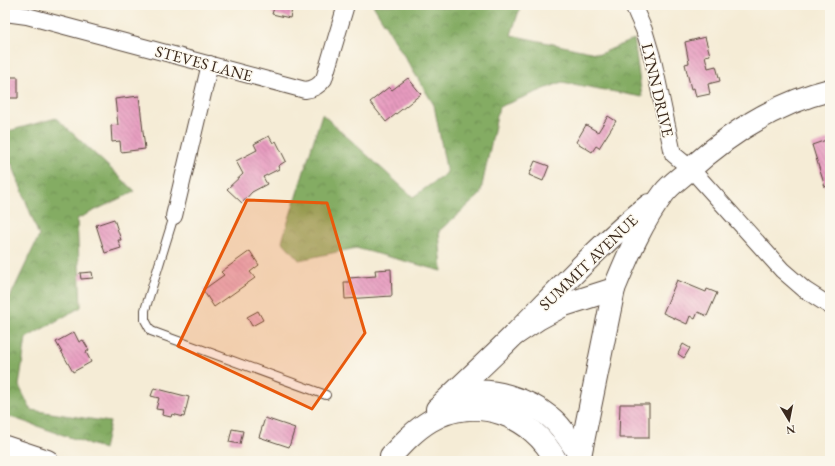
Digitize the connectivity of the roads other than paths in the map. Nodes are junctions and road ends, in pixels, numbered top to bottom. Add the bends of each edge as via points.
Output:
1 (346, 5) edge
2 (633, 5) edge
3 (5, 13) edge
4 (210, 64) junction
5 (830, 90) edge
6 (690, 168) junction
7 (665, 191) junction
8 (174, 216) joint
9 (614, 289) junction
10 (830, 306) edge
11 (514, 335) junction
12 (326, 395) dead end
13 (5, 447) edge
14 (391, 456) dead end
15 (580, 458) edge
16 (47, 461) edge
17 (556, 461) edge

1 - 4 street, STEVES LANE via 324,79 313,89 305,90
2 - 6 street, LYNN DRIVE via 653,60 673,154
3 - 4 street, STEVES LANE via 27,16
4 - 8 street
5 - 6 main road, SUMMIT AVENUE via 781,107 734,134
6 - 7 main road, SUMMIT AVENUE
6 - 10 street, LYNN DRIVE via 782,270 805,290
7 - 9 main road, SUMMIT AVENUE via 629,252
7 - 11 main road, SUMMIT AVENUE via 634,216
8 - 12 lane via 145,310 145,320 151,331
9 - 11 main road, SUMMIT AVENUE via 564,305
9 - 15 main road
11 - 15 main road, SUMMIT AVENUE via 436,409 465,394 485,392 510,396 529,403 551,417 564,431
13 - 16 main road
14 - 17 main road via 431,420 457,410 484,410 507,414 524,423 541,438

